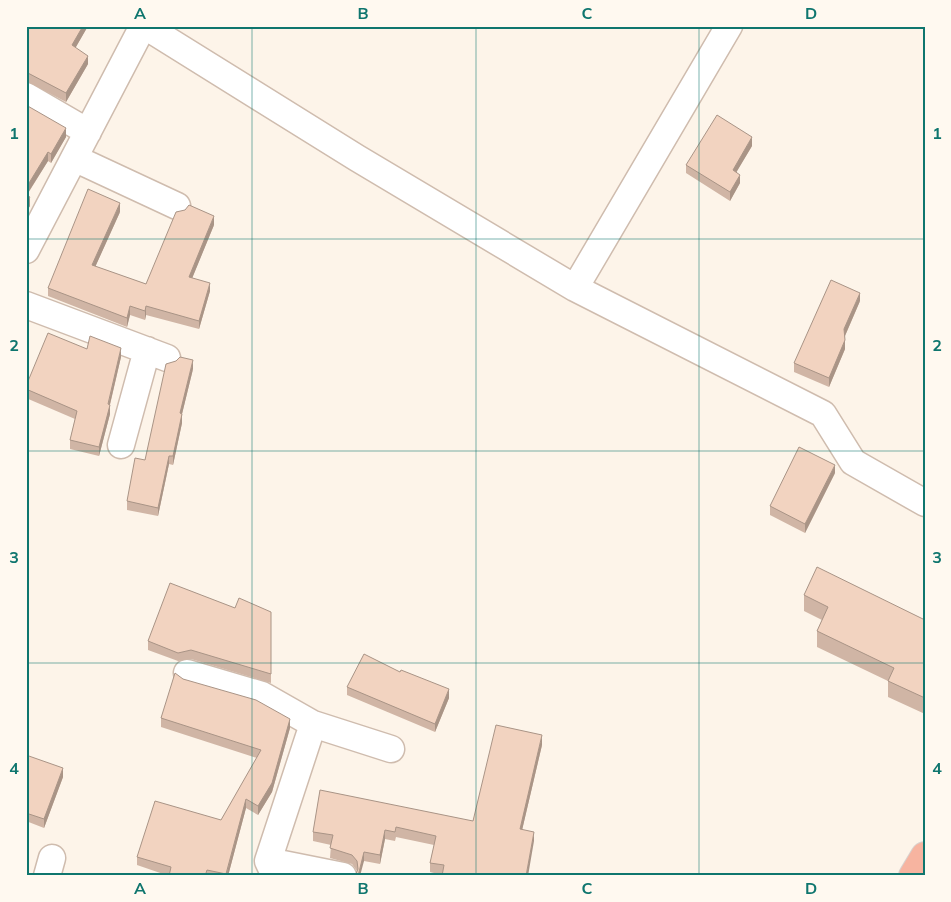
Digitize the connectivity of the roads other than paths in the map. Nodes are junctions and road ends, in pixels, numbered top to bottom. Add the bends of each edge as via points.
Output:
1 (144, 26) edge
2 (729, 26) edge
3 (26, 96) edge
4 (88, 132) junction
5 (74, 158) junction
6 (177, 206) dead end
7 (26, 250) edge
8 (575, 288) junction
9 (26, 305) edge
10 (121, 445) dead end
11 (925, 503) edge
12 (187, 673) dead end
13 (313, 724) junction
14 (391, 749) dead end
15 (925, 856) edge
16 (271, 869) edge
17 (343, 876) edge
18 (913, 876) edge

1 - 4 street
1 - 8 street
2 - 8 street
3 - 4 street
4 - 5 street
5 - 6 street
5 - 7 street
8 - 11 street via 823,414 853,462
9 - 10 street via 157,354
12 - 13 street via 262,695
13 - 14 street
13 - 16 street
15 - 18 highway
16 - 17 street

